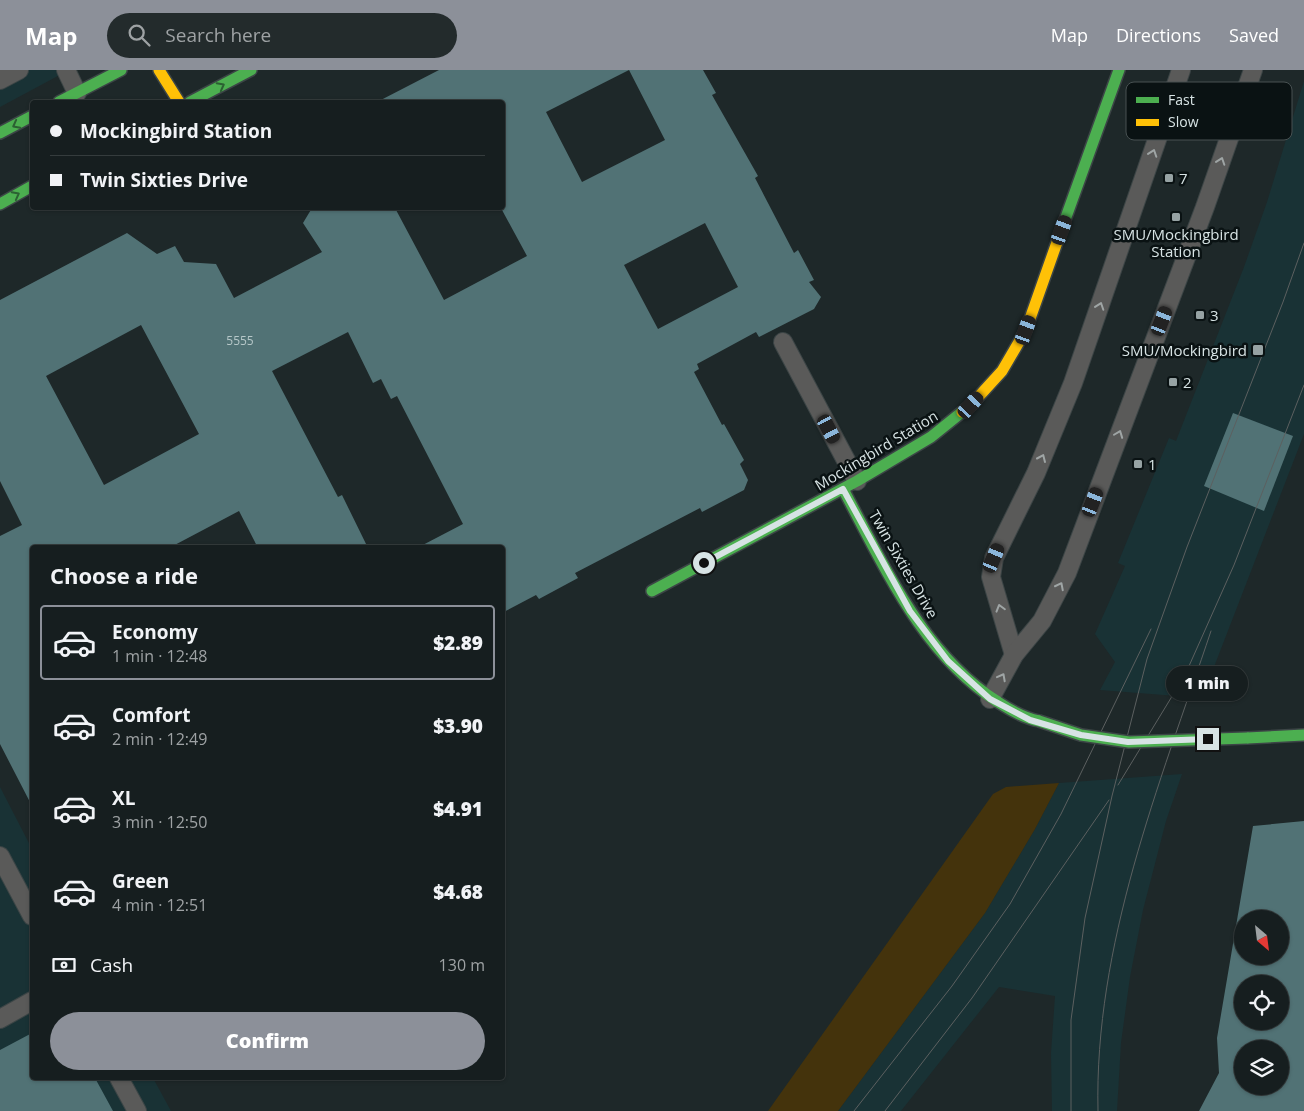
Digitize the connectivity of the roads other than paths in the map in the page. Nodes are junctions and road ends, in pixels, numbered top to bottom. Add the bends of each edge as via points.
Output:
1 (20, 70) edge
2 (66, 70) edge
3 (121, 70) edge
4 (159, 70) edge
5 (251, 70) edge
6 (1119, 70) edge
7 (1182, 70) edge
8 (1254, 70) edge
9 (0, 80) edge
10 (1178, 82) edge
11 (1250, 82) edge
12 (77, 93) junction
13 (63, 100) edge
14 (178, 100) edge
15 (194, 100) edge
16 (30, 117) edge
17 (0, 133) edge
18 (1158, 140) edge
19 (1229, 140) edge
20 (30, 187) edge
21 (0, 204) edge
22 (783, 342) dead end
23 (850, 485) junction
24 (652, 591) dead end
25 (1014, 655) junction
26 (990, 699) junction
27 (1304, 735) edge
28 (0, 856) edge
29 (30, 912) edge
30 (30, 1003) edge
31 (0, 1019) edge
32 (120, 1080) edge
33 (137, 1111) edge

1 - 9 lane
2 - 12 lane
3 - 12 street
4 - 14 street
15 -> 5 street
6 - 23 street, Mockingbird Station via 1026,330 1002,371 971,405 931,437
10 -> 7 lane
11 -> 8 lane
12 - 13 street
16 -> 17 street
25 -> 18 lane via 991,577 994,558 1036,473 1070,391
25 -> 19 lane via 1042,621 1067,573
21 -> 20 street
22 - 23 lane
23 - 24 street, Mockingbird Station
23 - 26 street, Twin Sixties Drive via 910,611 948,661
26 -> 25 lane
26 - 27 street, Twin Sixties Drive, bridge via 1030,720 1081,735 1128,742
28 - 29 lane
30 - 31 lane
32 - 33 lane

